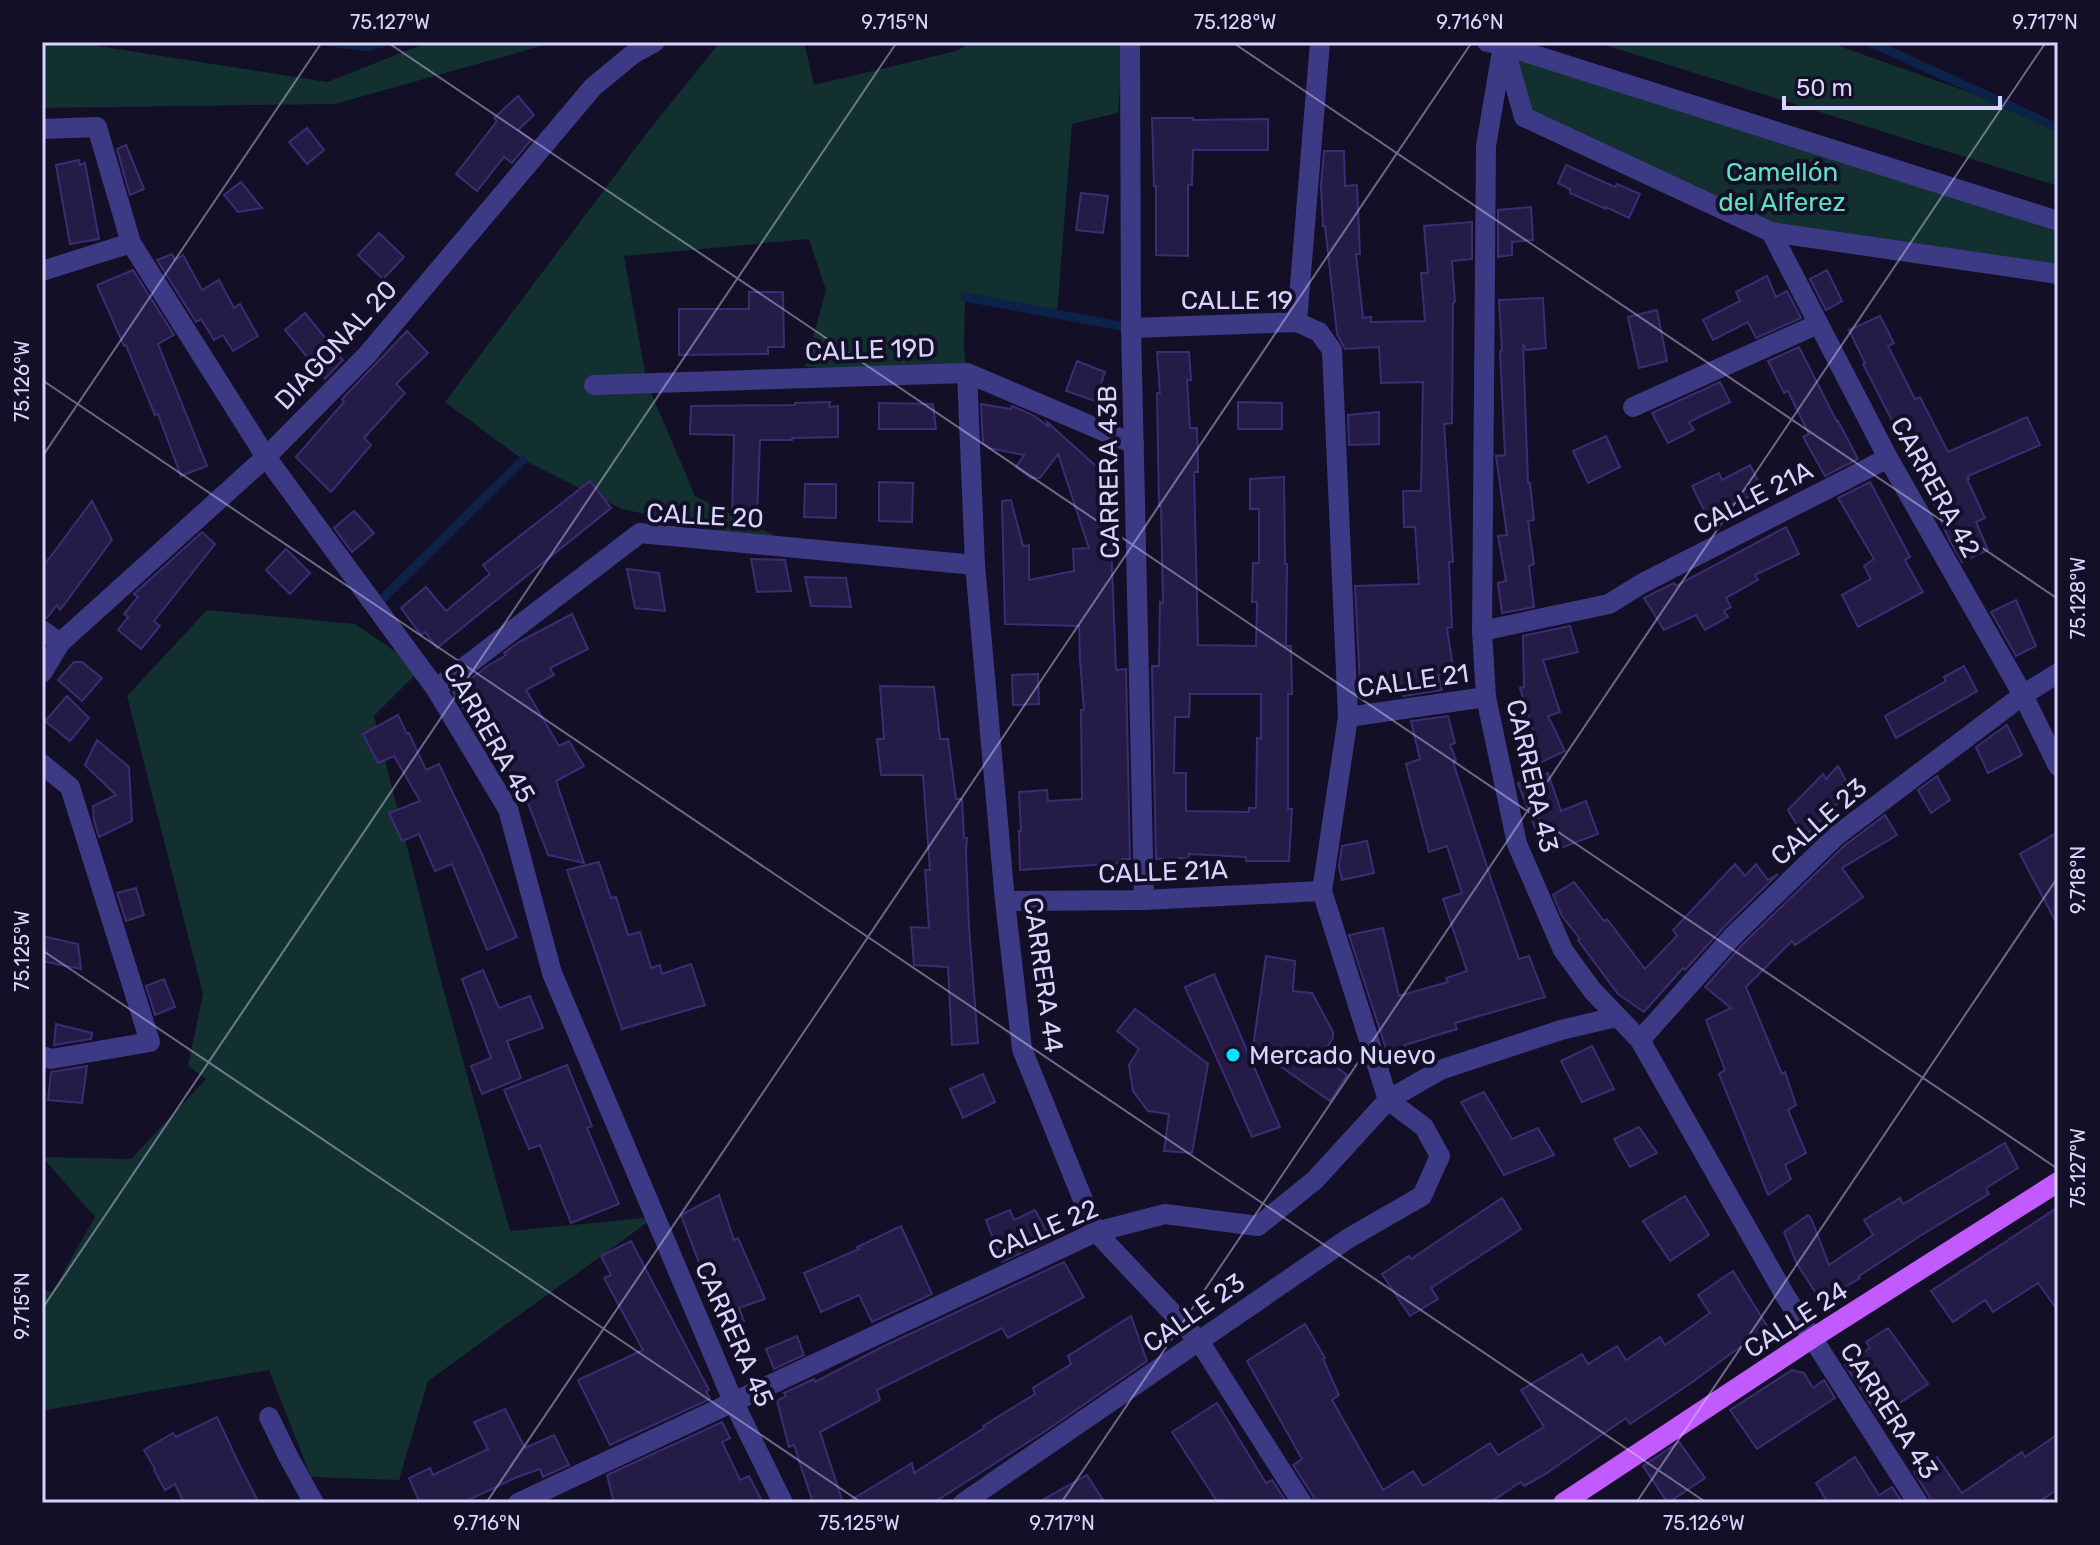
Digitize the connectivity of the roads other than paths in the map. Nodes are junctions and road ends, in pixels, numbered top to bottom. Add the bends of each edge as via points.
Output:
1 (655, 42) edge
2 (1130, 42) edge
3 (1320, 42) edge
4 (1495, 44) edge
5 (42, 129) edge
6 (2058, 221) edge
7 (1771, 232) junction
8 (131, 243) junction
9 (42, 271) edge
10 (2058, 274) edge
11 (1297, 322) junction
12 (1818, 324) junction
13 (1131, 328) junction
14 (967, 373) junction
15 (594, 385) dead end
16 (1633, 407) dead end
17 (1134, 444) junction
18 (266, 457) junction
19 (1888, 458) junction
20 (975, 565) junction
21 (42, 630) edge
22 (1482, 631) junction
23 (60, 643) junction
24 (42, 673) edge
25 (2058, 673) edge
26 (436, 689) junction
27 (2023, 695) junction
28 (1486, 697) junction
29 (1348, 717) junction
30 (42, 764) edge
31 (2058, 766) edge
32 (1322, 891) junction
33 (1144, 900) junction
34 (1005, 901) junction
35 (1616, 1017) junction
36 (1640, 1040) junction
37 (42, 1056) edge
38 (1388, 1100) junction
39 (2058, 1182) edge
40 (1096, 1232) junction
41 (1811, 1339) junction
42 (1199, 1341) junction
43 (733, 1401) junction
44 (269, 1417) dead end
45 (314, 1503) edge
46 (518, 1503) edge
47 (783, 1503) edge
48 (963, 1503) edge
49 (1302, 1503) edge
50 (1563, 1503) edge
51 (1918, 1503) edge

1 - 18 street, DIAGONAL 20 via 593,87 367,355
2 - 13 street, CARRERA 43B
3 - 11 street
4 - 6 street
4 - 7 street via 1524,117
4 - 22 street, CARRERA 43 via 1486,146
5 - 8 street, CARRERA 45 via 97,127
7 - 10 street
7 - 12 street, CARRERA 42
8 - 9 street
8 - 18 street, CARRERA 45
11 - 13 street, CALLE 19
11 - 29 street, CALLE 19 via 1319,332 1332,350
12 - 16 street
12 - 19 street, CARRERA 42
13 - 17 street, CARRERA 43B
14 - 15 street, CALLE 19D
14 - 17 street, CALLE 19D
14 - 20 street, CARRERA 44
17 - 33 street, CARRERA 43B
18 - 23 street, DIAGONAL 20
18 - 26 street, CARRERA 45
19 - 22 street, CALLE 21A via 1609,604
19 - 27 street, CARRERA 42
20 - 26 street, CALLE 20 via 640,533
20 - 34 street, CARRERA 44
21 - 23 street
22 - 28 street, CARRERA 43
23 - 24 street, DIAGONAL 20
25 - 27 street, CALLE 23
26 - 43 street, CARRERA 45 via 508,809 552,973
27 - 31 street, CARRERA 42
27 - 36 street, CALLE 23 via 1836,836 1733,936
28 - 29 street, CALLE 21
28 - 35 street, CARRERA 43 via 1517,844 1563,950
29 - 32 street
30 - 37 street via 70,787 150,1042 51,1059
32 - 33 street, CALLE 21A
32 - 38 street
33 - 34 street, CALLE 21A
34 - 40 street, CARRERA 44 via 1022,1049
35 - 36 street, CARRERA 43
35 - 38 street, CALLE 22 via 1440,1070
36 - 41 street, CARRERA 43
38 - 40 street, CALLE 22 via 1315,1180 1258,1226 1165,1214
38 - 42 street, CALLE 23 via 1424,1127 1440,1156 1422,1196 1349,1238
39 - 41 main road, CALLE 24
40 - 42 street, CARRERA 44
40 - 43 street, CALLE 22
41 - 50 main road, CALLE 24
41 - 51 street, CARRERA 43
42 - 48 street, CALLE 23
42 - 49 street, CARRERA 44
43 - 46 street, CALLE 22
43 - 47 street, CARRERA 45
44 - 45 street

